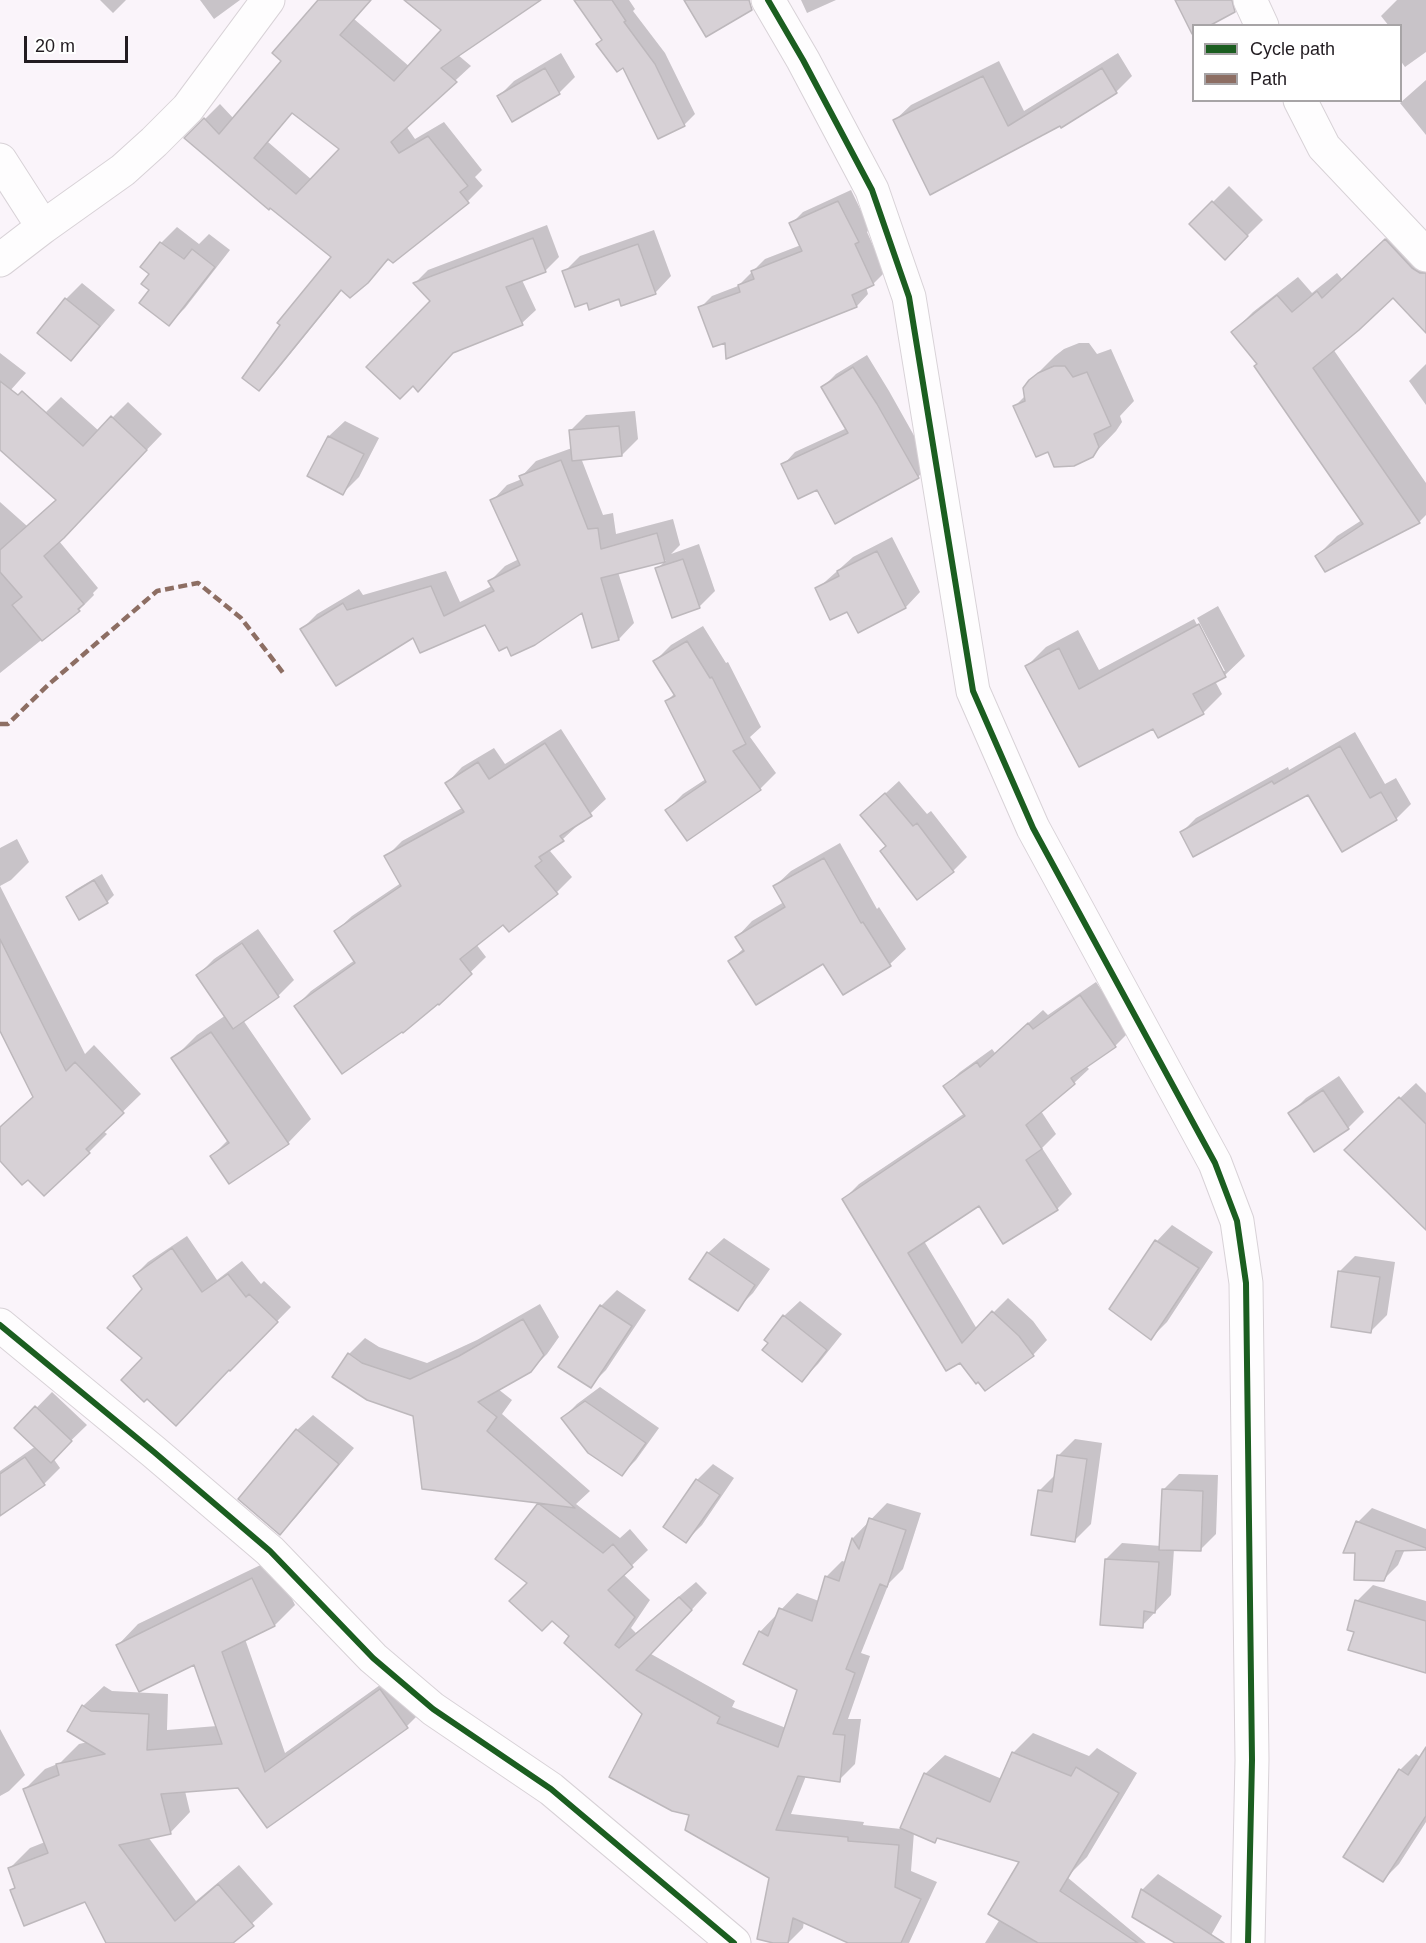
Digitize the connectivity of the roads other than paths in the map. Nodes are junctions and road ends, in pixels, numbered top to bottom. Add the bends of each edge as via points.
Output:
1 (268, 0) edge
2 (768, 0) edge
3 (1250, 0) edge
4 (1261, 24) edge
5 (1301, 102) edge
6 (0, 160) edge
7 (43, 227) junction
8 (1426, 255) edge
9 (0, 261) edge
10 (0, 1325) edge
11 (734, 1943) edge
12 (1248, 1943) edge

1 - 7 street via 188,108 123,170
2 - 12 street via 872,190 909,297 973,691 1033,828 1215,1163 1237,1221 1246,1283 1252,1760
3 - 4 street
5 - 8 street via 1324,147
6 - 7 street
7 - 9 street
10 - 11 street via 270,1551 373,1658 433,1709 551,1789

